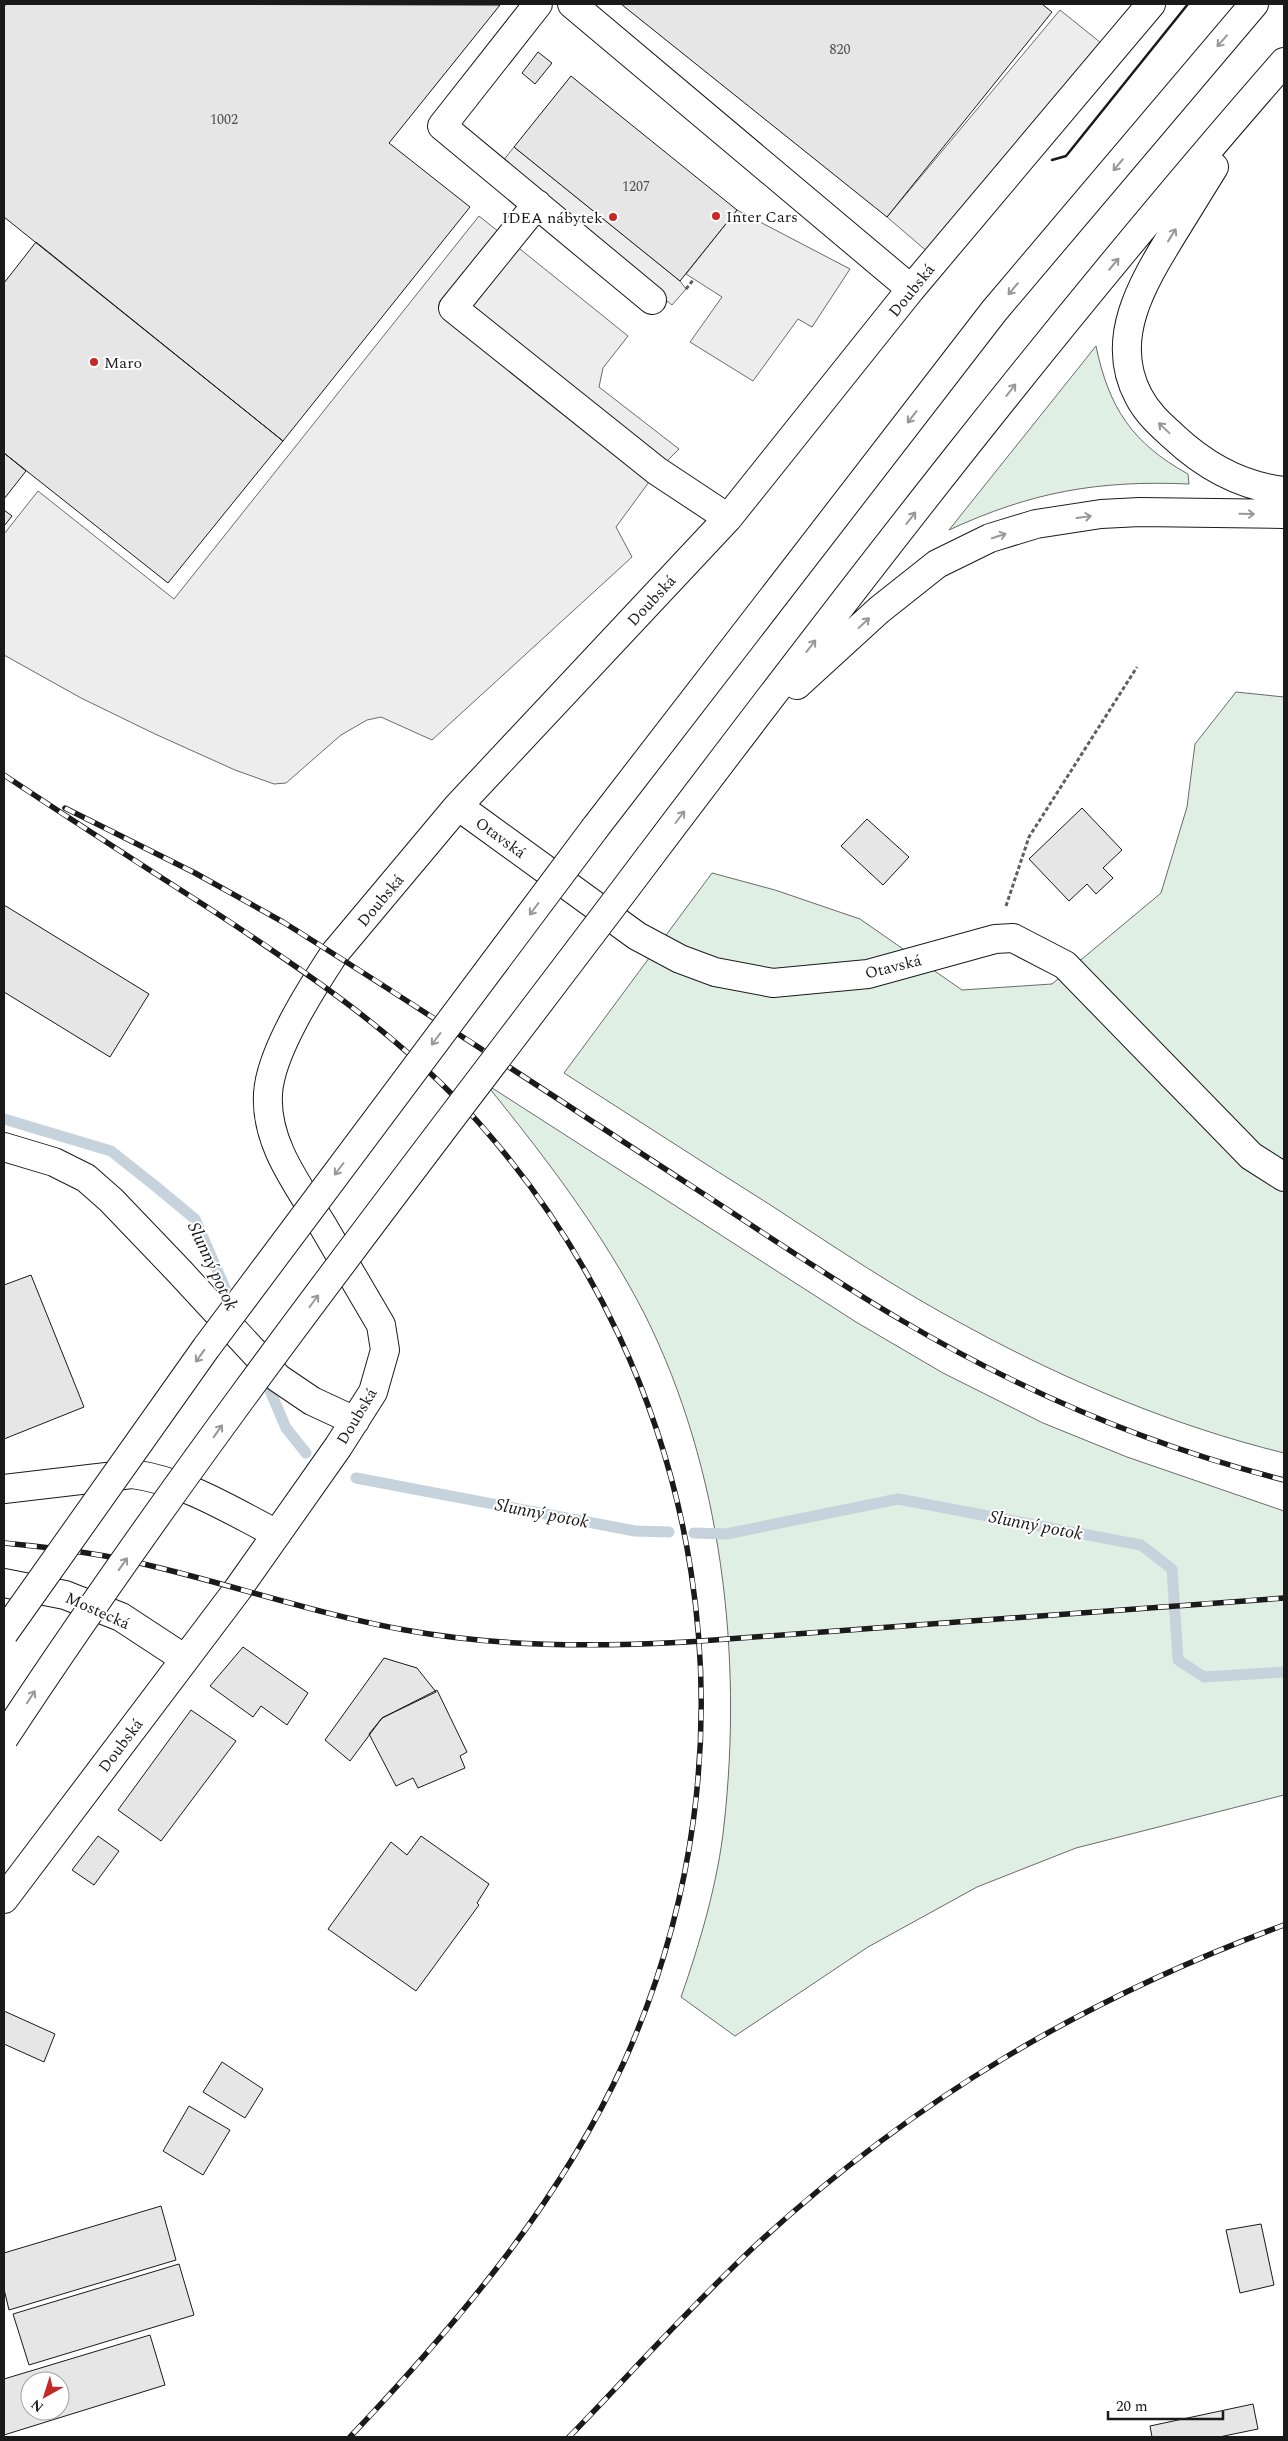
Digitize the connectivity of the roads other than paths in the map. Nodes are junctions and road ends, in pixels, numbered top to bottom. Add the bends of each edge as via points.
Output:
1 (538, 4) edge
2 (572, 4) edge
3 (1254, 4) edge
4 (1146, 6) edge
5 (1284, 62) edge
6 (1264, 85) junction
7 (537, 204) junction
8 (911, 289) junction
9 (652, 300) dead end
10 (1284, 491) edge
11 (1284, 514) edge
12 (728, 518) junction
13 (738, 740) junction
14 (458, 806) junction
15 (4, 1147) edge
16 (1284, 1177) edge
17 (355, 1421) junction
18 (4, 1489) edge
19 (277, 1534) junction
20 (4, 1583) edge
21 (4, 1632) edge
22 (185, 1659) junction
23 (4, 1738) edge
24 (4, 1899) edge

1 - 7 main road via 442,126
2 - 8 main road
3 -> 21 main road, bridge via 994,311 595,828 212,1340
4 - 8 main road, Doubská
5 - 6 main road
10 -> 6 main road via 1262,488 1219,471 1184,446 1151,416 1138,397 1130,375 1127,352 1131,313 1150,270
13 -> 6 main road via 1040,352
7 - 9 main road
7 - 12 main road via 453,308 657,471
8 - 12 main road, Doubská
13 -> 11 main road via 879,610 937,564 990,538 1036,524 1101,514
12 - 14 main road, Doubská
23 -> 13 main road, bridge via 60,1652 248,1388
14 - 16 main road, Otavská via 637,936 680,959 715,972 773,983 868,974 995,939 1013,938 1065,965 1251,1156
14 - 17 main road, Doubská via 334,954 316,981 273,1069 268,1095 272,1131 286,1166 381,1325 385,1350 373,1392
15 - 17 main road, bridge via 54,1162 86,1178 111,1200 278,1378 312,1401
17 - 19 main road, Doubská
18 - 19 main road via 132,1474 148,1476 183,1486
19 - 22 main road, Doubská
20 - 22 main road, Mostecká via 65,1595 122,1617
22 - 24 main road, Doubská

